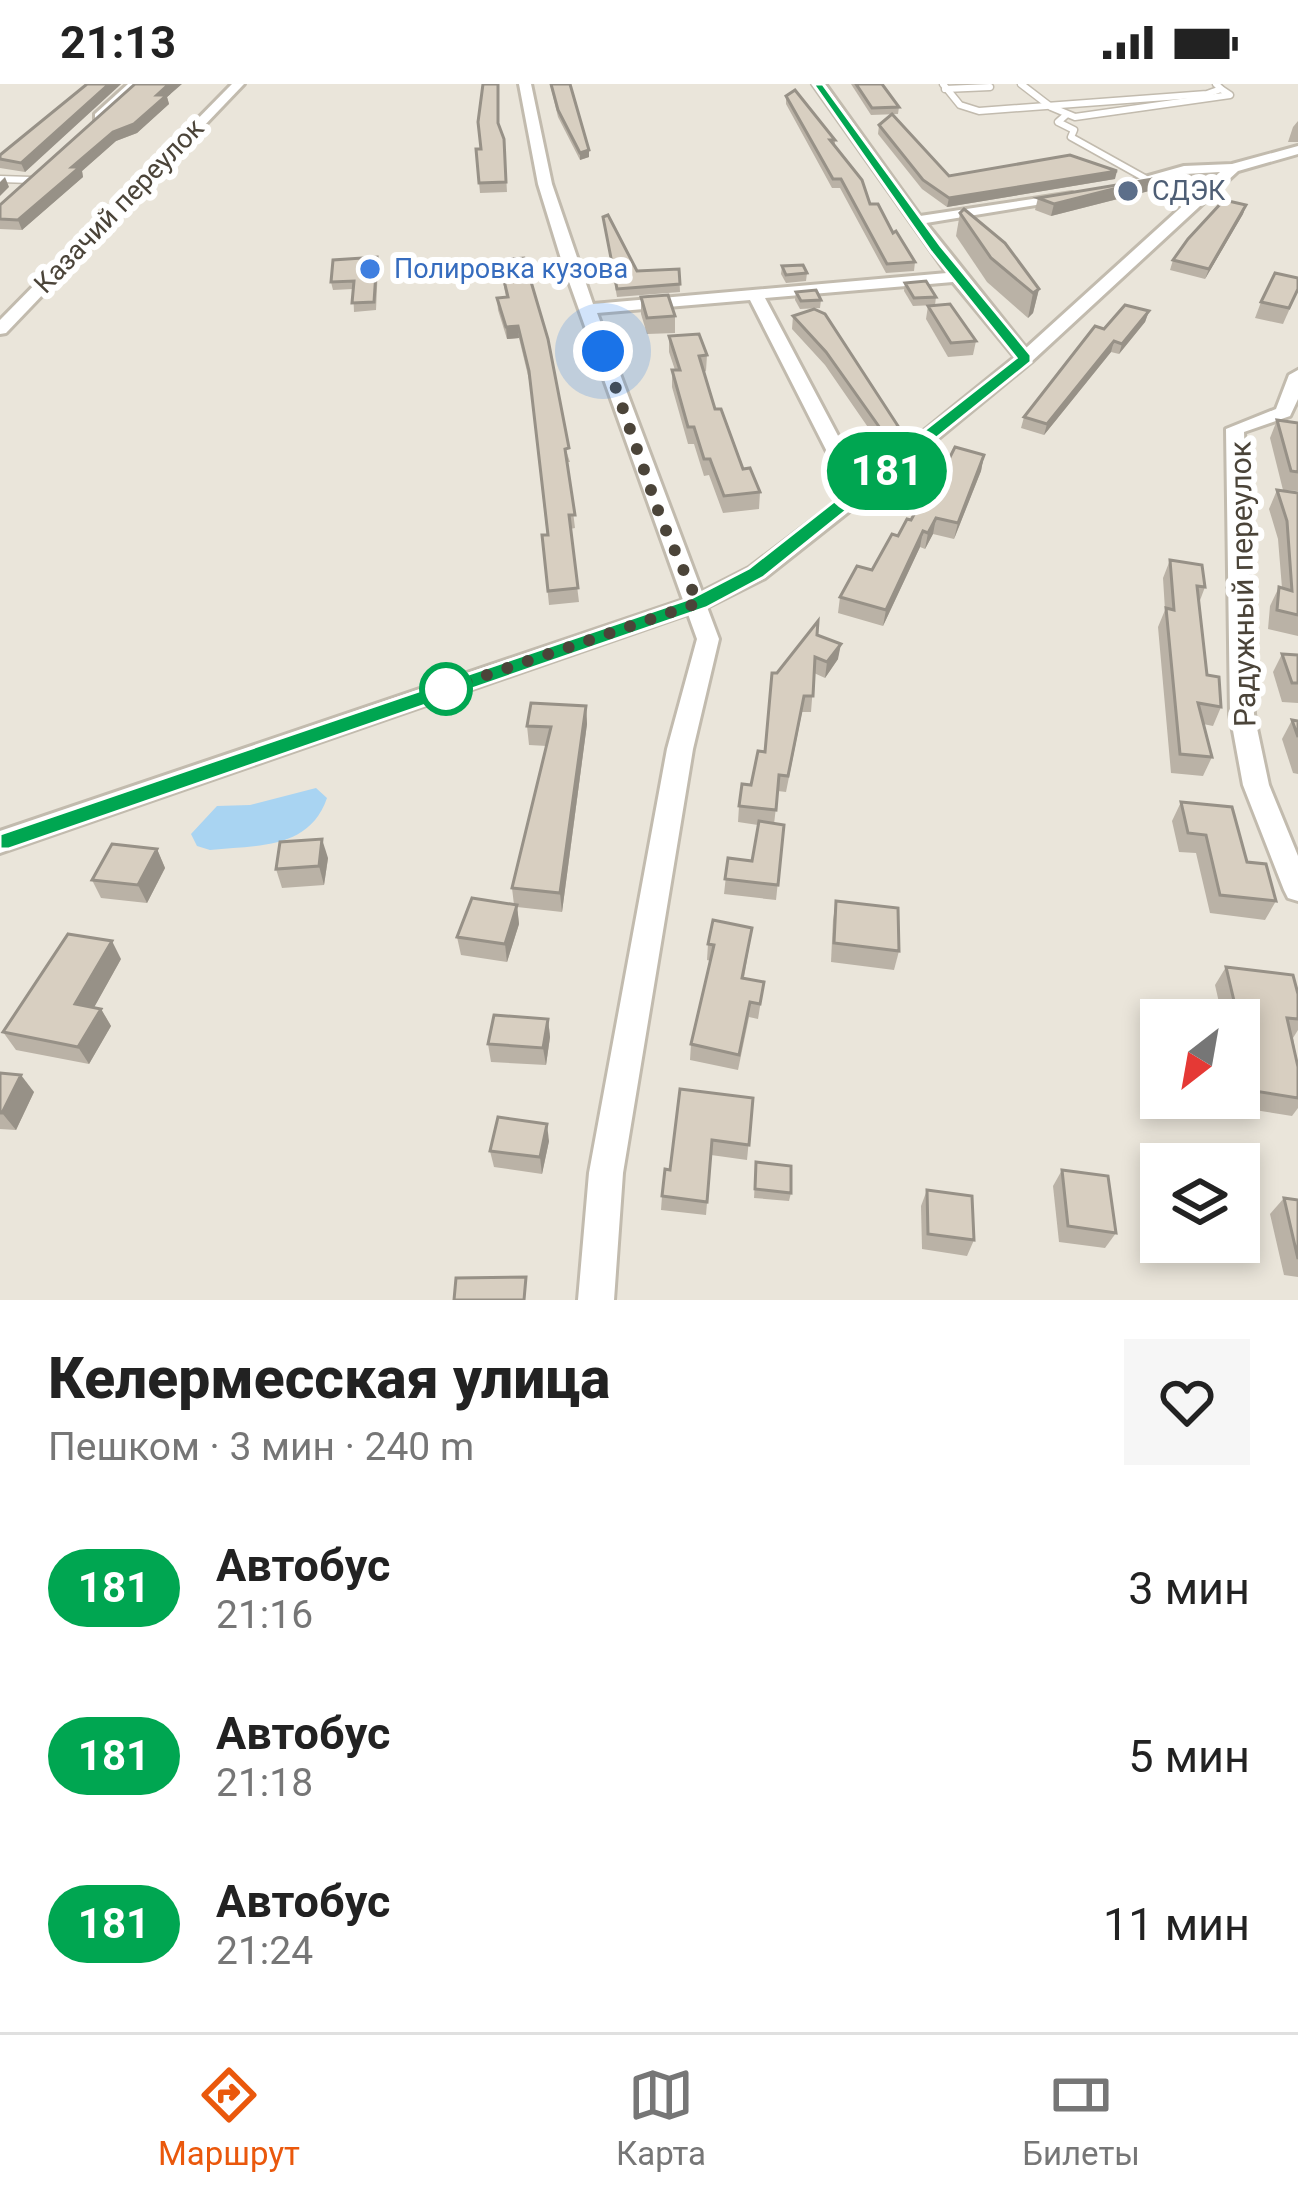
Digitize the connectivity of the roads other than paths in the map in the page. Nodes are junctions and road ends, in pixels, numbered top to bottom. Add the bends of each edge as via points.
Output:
1 (135, 84) edge
2 (238, 84) edge
3 (526, 84) edge
4 (819, 84) edge
5 (1021, 84) edge
6 (988, 86) edge
7 (944, 87) edge
8 (1218, 87) edge
9 (1051, 107) junction
10 (1011, 110) junction
11 (1066, 116) junction
12 (83, 132) edge
13 (1298, 150) edge
14 (49, 164) edge
15 (1233, 168) junction
16 (0, 179) edge
17 (32, 180) junction
18 (1150, 181) junction
19 (1103, 190) edge
20 (1080, 194) edge
21 (13, 197) edge
22 (915, 221) junction
23 (957, 277) junction
24 (755, 294) junction
25 (588, 309) junction
26 (0, 328) edge
27 (1025, 358) junction
28 (1298, 375) edge
29 (859, 494) junction
30 (698, 603) junction
31 (0, 842) edge
32 (1298, 890) edge
33 (596, 1300) edge

1 - 12 street
2 - 26 street, Казачий переулок
3 - 25 street via 545,184
4 - 22 street
5 - 9 lane
6 - 7 lane
6 - 10 lane
7 - 10 lane via 968,109
8 - 9 lane
8 - 11 lane via 1230,95
9 - 10 lane
9 - 11 lane
11 - 18 lane via 1058,122 1074,130 1071,136
13 - 15 street
14 - 17 street
15 - 18 street
15 - 27 street
16 - 17 lane
17 - 21 street
18 - 19 street
20 - 22 street
22 - 23 street
23 - 24 street
23 - 27 street
24 - 25 street
24 - 29 street
25 - 30 street
27 - 29 street
28 - 32 street, Радужный переулок via 1284,412 1235,429 1242,714 1256,785
29 - 30 street via 757,573
30 - 31 street
30 - 33 street via 708,639 680,749 605,1173

